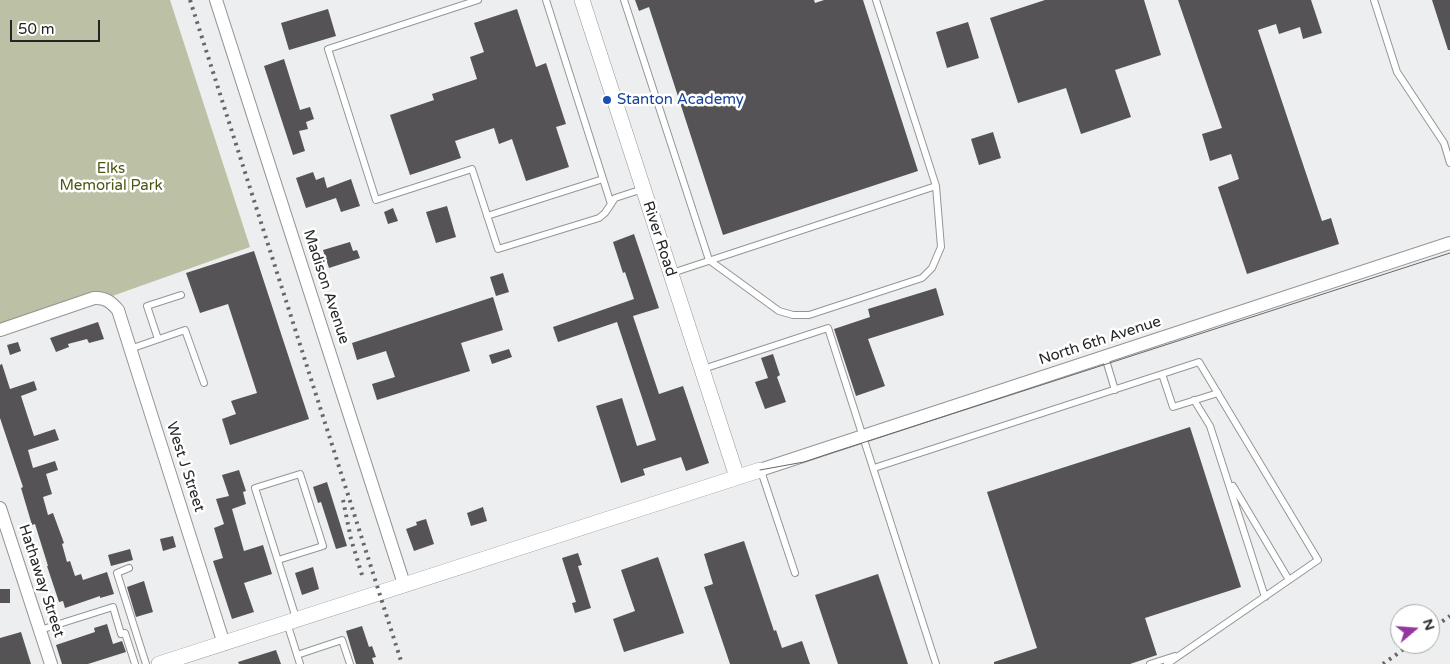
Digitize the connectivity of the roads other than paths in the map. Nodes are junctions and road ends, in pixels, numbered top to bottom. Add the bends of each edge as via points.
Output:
1 (216, 0) edge
2 (478, 0) edge
3 (546, 0) edge
4 (582, 0) edge
5 (624, 0) edge
6 (876, 0) edge
7 (1374, 0) edge
8 (1450, 163) edge
9 (603, 179) junction
10 (936, 186) junction
11 (643, 189) junction
12 (611, 204) junction
13 (487, 216) junction
14 (1450, 243) edge
15 (709, 260) junction
16 (670, 273) junction
17 (181, 295) dead end
18 (0, 330) edge
19 (158, 339) junction
20 (130, 349) junction
21 (1105, 356) junction
22 (702, 370) junction
23 (1162, 374) junction
24 (204, 383) dead end
25 (1115, 390) junction
26 (1218, 393) junction
27 (1194, 400) junction
28 (864, 436) junction
29 (874, 468) junction
30 (760, 470) junction
31 (737, 477) junction
32 (1227, 477) junction
33 (0, 508) edge
34 (278, 560) junction
35 (129, 568) dead end
36 (795, 573) dead end
37 (1289, 580) junction
38 (404, 584) junction
39 (1265, 596) junction
40 (292, 621) junction
41 (40, 630) junction
42 (224, 644) junction
43 (297, 654) junction
44 (1182, 654) junction
45 (51, 664) edge
46 (136, 664) edge
47 (146, 664) edge
48 (159, 664) edge
49 (300, 664) edge
50 (350, 664) edge
51 (936, 664) edge
52 (1150, 664) edge
53 (1167, 664) edge

1 - 38 street, Madison Avenue
2 - 13 lane via 328,49 376,200 472,169
3 - 9 lane
4 - 11 street, River Road
5 - 15 lane
6 - 10 lane
7 - 8 lane via 1397,72 1444,143
9 - 12 lane
9 - 13 lane
10 - 15 lane
10 - 15 lane via 941,248 932,268 922,278 809,315 779,311
11 - 12 lane via 615,198
11 - 16 street, River Road
12 - 13 lane via 599,218 498,249
14 - 21 street, North 6th Avenue
15 - 16 lane
16 - 22 street, River Road
17 - 19 lane via 147,306
18 - 20 street, West J Street via 101,298 118,310
19 - 20 lane
19 - 24 lane via 185,330
20 - 42 street, West J Street
21 - 25 lane
21 - 28 street, North 6th Avenue
22 - 28 lane via 828,328
22 - 31 street, River Road
23 - 25 lane
23 - 26 lane via 1200,362
23 - 27 lane via 1173,407
25 - 29 lane
26 - 27 lane
26 - 37 lane via 1318,560
27 - 32 lane via 1210,426
28 - 29 lane
28 - 30 street, North 6th Avenue
29 - 51 lane
30 - 31 street
30 - 36 lane
31 - 38 street
32 - 37 lane
32 - 39 lane
33 - 41 street, Hathaway Street
34 - 34 lane via 255,488 300,474 323,546
34 - 40 lane
35 - 47 lane via 116,573
37 - 39 lane
38 - 40 street
39 - 44 lane
40 - 42 street
40 - 43 lane
41 - 45 street, Hathaway Street
41 - 46 lane via 113,607
42 - 48 street
43 - 49 lane
43 - 50 lane via 342,640
44 - 52 lane
44 - 53 lane

